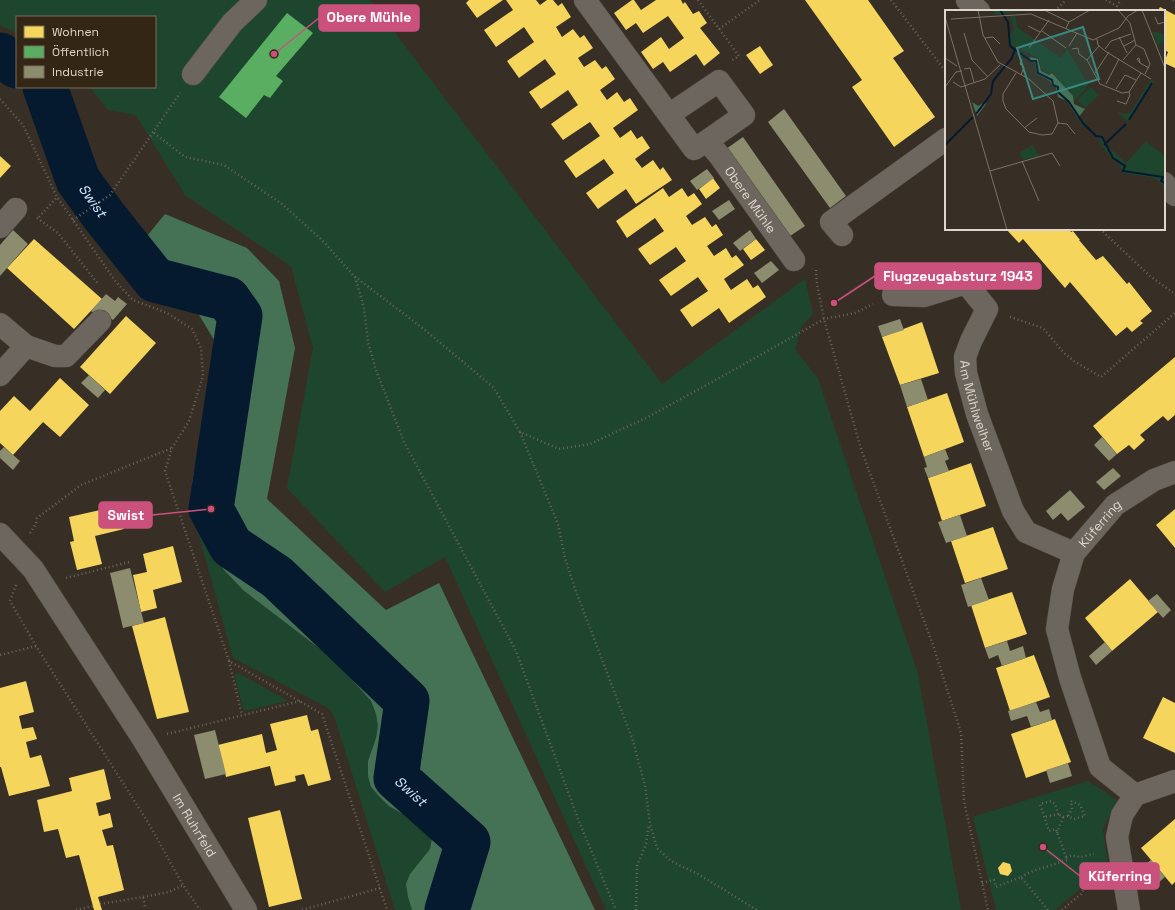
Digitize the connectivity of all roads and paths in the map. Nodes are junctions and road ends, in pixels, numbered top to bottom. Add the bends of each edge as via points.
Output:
1 (256, 0) edge
2 (584, 0) edge
3 (698, 0) edge
4 (760, 0) edge
5 (891, 0) edge
6 (967, 0) edge
7 (1066, 0) edge
8 (1106, 0) edge
9 (1121, 0) edge
10 (978, 10) edge
11 (1057, 10) edge
12 (719, 29) junction
13 (945, 71) edge
14 (193, 74) joint
15 (719, 81) junction
16 (0, 100) edge
17 (670, 114) junction
18 (154, 133) junction
19 (707, 141) junction
20 (945, 141) edge
21 (1165, 184) edge
22 (1175, 195) edge
23 (57, 197) junction
24 (16, 209) joint
25 (38, 218) junction
26 (73, 220) junction
27 (0, 227) edge
28 (836, 229) dead end
29 (1101, 230) edge
30 (794, 260) dead end
31 (816, 268) dead end
32 (354, 276) junction
33 (99, 285) dead end
34 (1175, 294) edge
35 (893, 295) joint
36 (987, 308) junction
37 (1175, 313) edge
38 (824, 319) junction
39 (100, 321) dead end
40 (0, 324) edge
41 (26, 346) junction
42 (0, 376) edge
43 (520, 432) junction
44 (172, 448) junction
45 (1175, 472) edge
46 (37, 518) dead end
47 (0, 534) edge
48 (1074, 553) junction
49 (129, 562) dead end
50 (38, 578) junction
51 (36, 646) junction
52 (0, 655) edge
53 (229, 661) junction
54 (300, 701) junction
55 (242, 715) junction
56 (143, 740) junction
57 (1175, 781) edge
58 (1135, 795) junction
59 (1058, 814) junction
60 (1068, 816) junction
61 (1063, 817) junction
62 (1044, 818) junction
63 (650, 824) junction
64 (1057, 833) junction
65 (1119, 847) junction
66 (1094, 854) junction
67 (1066, 858) junction
68 (1021, 877) junction
69 (982, 883) junction
70 (183, 885) junction
71 (380, 888) junction
72 (143, 897) junction
73 (100, 904) dead end
74 (93, 906) dead end
75 (145, 907) dead end
76 (76, 910) edge
77 (200, 910) edge
78 (246, 910) edge
79 (302, 910) edge
80 (387, 910) edge
81 (616, 910) edge
82 (636, 910) edge
83 (757, 910) edge
84 (988, 910) edge
85 (1048, 910) edge
86 (1062, 910) edge
87 (1129, 910) edge

1 - 14 street via 232,23
2 - 17 street
3 - 12 path
4 - 12 path
5 - 13 path
6 - 10 street
7 - 11 path
8 - 9 path via 1118,6
12 - 15 path via 739,56 726,64
14 - 18 path
15 - 17 street
15 - 19 street via 744,114
16 - 23 path via 23,125
17 - 19 street via 694,149
18 - 26 path via 110,195
18 - 32 path via 185,157 224,165 282,204 322,240
19 - 30 street, Obere Mühle
20 - 28 street
21 - 22 street
23 - 25 path
23 - 26 path
24 - 25 path via 27,218
24 - 27 street
25 - 33 path via 58,234
26 - 44 path via 116,282 133,300 168,313 192,328 201,348 203,376 189,421
29 - 34 path via 1150,276
31 - 38 path
32 - 43 path via 494,388
32 - 81 path via 364,308 368,342 376,370 404,442 516,651 578,819
35 - 36 street via 924,296 966,283
35 - 38 path via 855,313
36 - 37 path via 1043,328 1064,353 1101,377
36 - 48 street, Am Mühlweiher via 965,357 966,373 977,414 1013,511 1026,532
38 - 43 path via 646,418 590,444 559,449
38 - 69 path via 861,450 933,646 961,733 964,802
39 - 41 street via 66,356 55,356
40 - 41 street
41 - 42 street
43 - 63 path via 558,524 575,589 632,738 645,785
44 - 46 path via 81,485
44 - 53 path via 165,471
45 - 48 street, Küferring via 1154,480 1115,505
47 - 50 street, Im Ruhrfeld
48 - 58 street, Küferring via 1063,589 1057,629 1070,678 1100,767
49 - 50 path via 61,579
50 - 51 path via 18,578 10,601
50 - 56 street, Im Ruhrfeld
51 - 52 path
51 - 70 path via 145,818
53 - 54 path
53 - 55 path
54 - 55 path
54 - 71 path via 322,714
55 - 56 path
56 - 78 street, Im Ruhrfeld
57 - 58 street
58 - 65 street via 1122,815 1117,837
59 - 61 path
59 - 62 path
59 - 62 path via 1055,804 1051,801 1040,804
60 - 60 path via 1074,819 1085,816 1080,805 1071,801 1072,809
60 - 61 path
61 - 64 path
62 - 64 path via 1049,832 1056,829
63 - 82 path via 646,844 637,866
63 - 83 path via 657,848 671,861 698,874
64 - 67 path
65 - 66 path
65 - 87 street
66 - 67 path
66 - 86 path via 1097,864 1081,894
67 - 68 path via 1067,860
68 - 69 path via 996,887 994,880
68 - 85 path
69 - 84 path
70 - 72 path via 169,892
70 - 77 path
71 - 79 path
71 - 80 path
72 - 73 path
72 - 75 path
74 - 76 path

